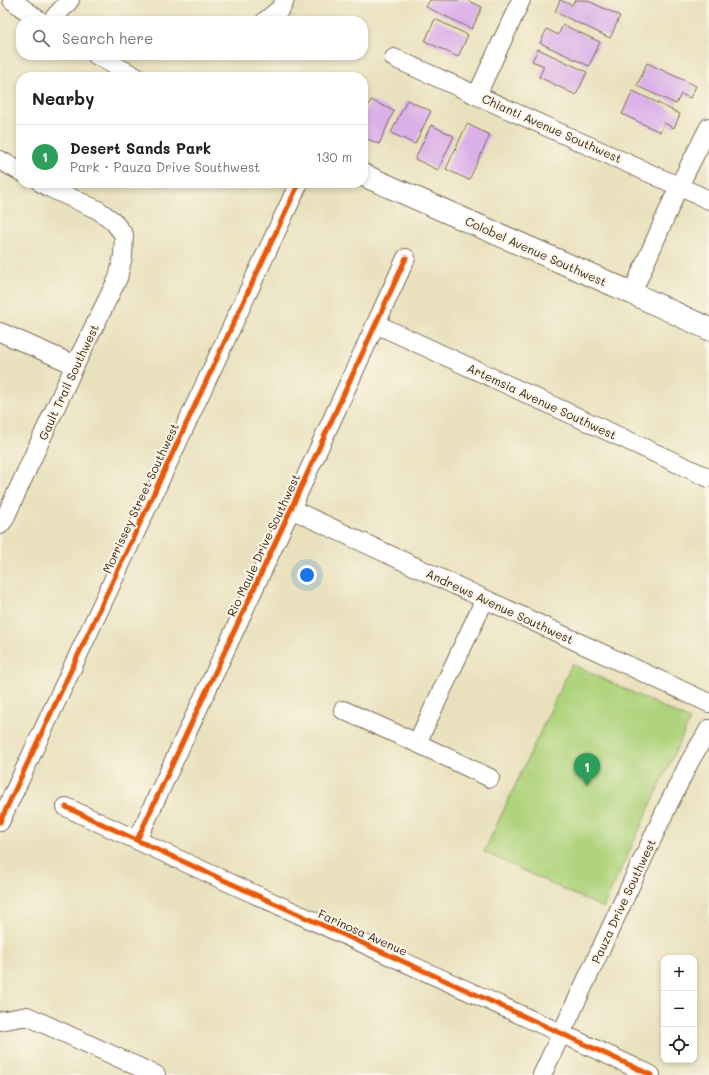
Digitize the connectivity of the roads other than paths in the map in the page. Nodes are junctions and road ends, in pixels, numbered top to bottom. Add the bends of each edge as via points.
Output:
1 (12, 0) edge
2 (70, 0) edge
3 (285, 0) edge
4 (520, 0) edge
5 (34, 11) edge
6 (56, 16) edge
7 (271, 16) edge
8 (394, 58) dead end
9 (105, 60) edge
10 (127, 72) edge
11 (477, 95) junction
12 (709, 127) edge
13 (0, 160) edge
14 (16, 169) edge
15 (368, 177) edge
16 (679, 186) junction
17 (52, 188) edge
18 (297, 188) edge
19 (709, 200) edge
20 (406, 258) dead end
21 (632, 293) junction
22 (376, 324) junction
23 (709, 329) edge
24 (0, 332) edge
25 (75, 365) junction
26 (709, 478) edge
27 (291, 509) junction
28 (0, 525) edge
29 (485, 599) junction
30 (709, 703) edge
31 (343, 710) dead end
32 (709, 729) edge
33 (417, 743) junction
34 (490, 778) dead end
35 (66, 807) dead end
36 (0, 822) edge
37 (137, 840) junction
38 (0, 1021) edge
39 (562, 1033) junction
40 (156, 1075) edge
41 (542, 1075) edge
42 (651, 1075) edge

1 - 5 street
2 - 6 street
3 - 7 street via 281,8
4 - 11 street
8 - 11 street, Chianti Avenue Southwest
9 - 10 street
11 - 16 street, Chianti Avenue Southwest
12 - 16 street
13 - 14 street
15 - 21 street, Colobel Avenue Southwest
16 - 19 street, Chianti Avenue Southwest
16 - 21 street
17 - 25 street, Gault Trail Southwest via 98,210 113,221 124,235 118,278
18 - 36 street, Morrissey Street Southwest
20 - 22 street, Rio Maule Drive Southwest
21 - 23 street, Colobel Avenue Southwest
22 - 26 street, Artemsia Avenue Southwest
22 - 27 street, Rio Maule Drive Southwest
24 - 25 street
25 - 28 street, Gault Trail Southwest
27 - 29 street, Andrews Avenue Southwest
27 - 37 street, Rio Maule Drive Southwest
29 - 30 street, Andrews Avenue Southwest
29 - 33 street
31 - 33 street
32 - 39 street, Pauza Drive Southwest via 668,805
33 - 34 street
35 - 37 street, Farinosa Avenue
37 - 39 street, Farinosa Avenue
38 - 40 street via 27,1016
39 - 41 street, Pauza Drive Southwest
39 - 42 street, Farinosa Avenue

